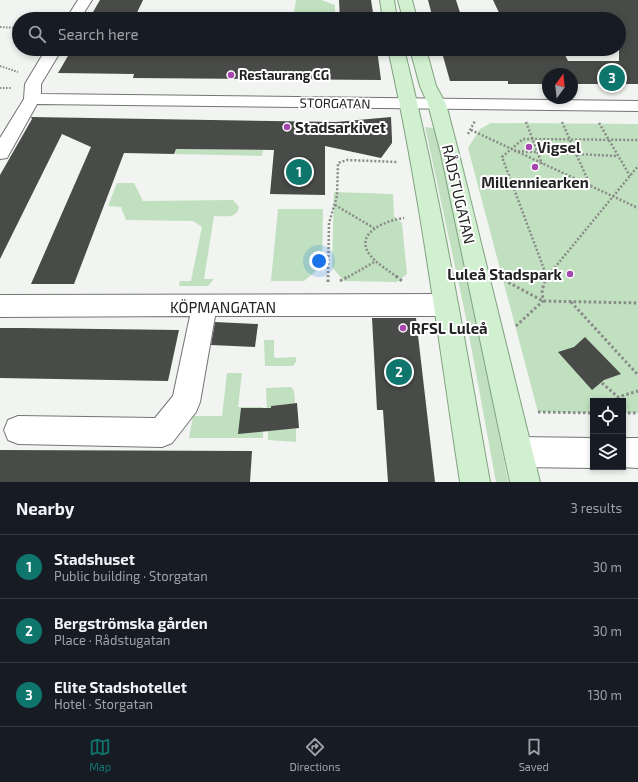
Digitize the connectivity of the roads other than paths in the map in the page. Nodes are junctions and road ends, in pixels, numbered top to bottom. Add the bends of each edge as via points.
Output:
1 (85, 0) edge
2 (387, 0) edge
3 (405, 0) edge
4 (77, 12) edge
5 (389, 12) edge
6 (408, 12) edge
7 (50, 56) edge
8 (398, 56) edge
9 (420, 56) edge
10 (32, 99) junction
11 (409, 104) junction
12 (437, 104) junction
13 (638, 106) edge
14 (0, 153) edge
15 (446, 305) junction
16 (0, 306) edge
17 (204, 307) junction
18 (18, 430) dead end
19 (519, 452) junction
20 (590, 452) edge
21 (626, 453) edge
22 (638, 453) edge
23 (475, 482) edge
24 (525, 482) edge

1 - 4 street
2 - 5 main road
3 - 6 main road
7 - 10 street via 32,84
8 - 11 main road, RÅDSTUGATAN
9 - 12 main road, RÅDSTUGATAN via 428,86
10 - 11 street, STORGATAN
10 - 14 street
11 - 12 street, STORGATAN
11 - 15 main road, RÅDSTUGATAN
12 - 13 street, STORGATAN
12 - 19 main road, RÅDSTUGATAN
15 - 17 street, KÖPMANGATAN
15 - 23 main road, RÅDSTUGATAN
16 - 17 street, KÖPMANGATAN
17 - 18 street via 186,402 162,433
19 - 20 street
19 - 24 main road, RÅDSTUGATAN
21 - 22 street

